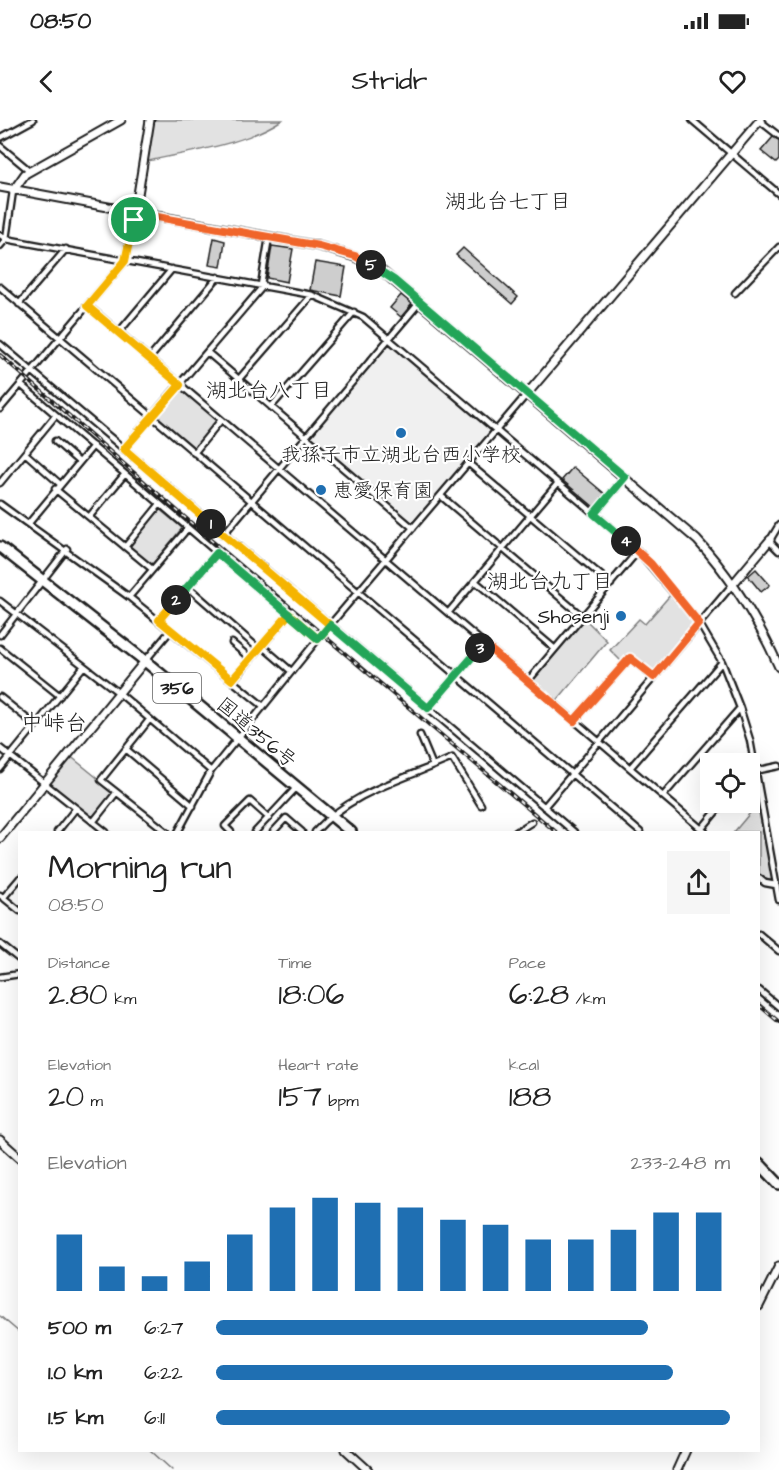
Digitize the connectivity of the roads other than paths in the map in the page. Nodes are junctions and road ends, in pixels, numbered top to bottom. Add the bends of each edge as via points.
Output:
1 (33, 120) edge
2 (121, 120) edge
3 (150, 120) edge
4 (760, 120) edge
5 (695, 121) edge
6 (24, 122) edge
7 (779, 136) edge
8 (0, 138) edge
9 (0, 146) edge
10 (732, 153) junction
11 (30, 171) junction
12 (0, 187) edge
13 (13, 191) junction
14 (779, 194) edge
15 (135, 213) junction
16 (0, 235) edge
17 (269, 237) junction
18 (6, 239) junction
19 (0, 246) edge
20 (779, 247) edge
21 (66, 249) junction
22 (125, 261) junction
23 (172, 269) junction
24 (218, 277) junction
25 (263, 285) junction
26 (0, 287) edge
27 (735, 293) dead end
28 (312, 295) junction
29 (420, 302) junction
30 (20, 304) junction
31 (87, 306) junction
32 (354, 312) junction
33 (119, 332) junction
34 (60, 339) junction
35 (389, 339) junction
36 (0, 344) edge
37 (207, 352) junction
38 (149, 358) junction
39 (33, 371) junction
40 (238, 379) junction
41 (21, 385) junction
42 (180, 385) junction
43 (527, 394) junction
44 (271, 407) junction
45 (0, 409) edge
46 (56, 415) junction
47 (152, 417) junction
48 (221, 420) junction
49 (496, 431) junction
50 (306, 437) junction
51 (55, 441) dead end
52 (93, 446) junction
53 (124, 449) junction
54 (25, 453) junction
55 (194, 453) junction
56 (79, 462) junction
57 (468, 463) junction
58 (278, 469) junction
59 (125, 474) junction
60 (625, 477) junction
61 (0, 483) edge
62 (558, 483) junction
63 (60, 484) junction
64 (55, 489) junction
65 (441, 496) junction
66 (251, 501) junction
67 (0, 504) edge
68 (160, 504) junction
69 (594, 514) junction
70 (530, 516) junction
71 (88, 517) junction
72 (29, 523) junction
73 (779, 525) edge
74 (188, 528) junction
75 (413, 528) junction
76 (223, 534) junction
77 (770, 541) junction
78 (0, 547) edge
79 (125, 547) junction
80 (67, 549) junction
81 (502, 549) junction
82 (638, 551) junction
83 (779, 551) edge
84 (217, 553) junction
85 (386, 560) junction
86 (152, 569) junction
87 (43, 580) junction
88 (475, 580) junction
89 (611, 584) junction
90 (733, 584) junction
91 (188, 587) junction
92 (358, 593) junction
93 (129, 597) junction
94 (0, 601) edge
95 (18, 613) junction
96 (448, 613) junction
97 (289, 614) junction
98 (583, 617) junction
99 (159, 620) junction
100 (699, 623) junction
101 (330, 625) junction
102 (171, 630) junction
103 (0, 635) edge
104 (318, 639) junction
105 (232, 643) dead end
106 (484, 644) junction
107 (261, 647) junction
108 (0, 648) edge
109 (555, 649) junction
110 (251, 659) junction
111 (145, 661) junction
112 (722, 662) junction
113 (84, 666) junction
114 (779, 667) edge
115 (291, 671) junction
116 (456, 676) junction
117 (654, 677) junction
118 (232, 680) junction
119 (528, 681) junction
120 (119, 693) junction
121 (60, 696) junction
122 (0, 697) edge
123 (262, 705) junction
124 (428, 708) junction
125 (740, 708) junction
126 (150, 720) junction
127 (574, 721) junction
128 (35, 725) junction
129 (420, 735) dead end
130 (237, 739) junction
131 (599, 742) junction
132 (0, 748) edge
133 (126, 749) junction
134 (749, 753) edge
135 (10, 756) junction
136 (433, 766) junction
137 (779, 766) edge
138 (630, 768) junction
139 (0, 769) edge
140 (760, 770) edge
141 (211, 771) junction
142 (571, 774) junction
143 (45, 784) junction
144 (296, 788) junction
145 (116, 793) junction
146 (663, 796) junction
147 (760, 801) edge
148 (481, 805) dead end
149 (193, 806) junction
150 (544, 807) junction
151 (76, 808) junction
152 (716, 813) edge
153 (330, 815) junction
154 (269, 818) junction
155 (93, 822) junction
156 (532, 822) dead end
157 (58, 831) edge
158 (105, 831) edge
159 (166, 831) edge
160 (179, 831) edge
161 (230, 831) edge
162 (256, 831) edge
163 (274, 831) edge
164 (301, 831) edge
165 (316, 831) edge
166 (350, 831) edge
167 (518, 831) edge
168 (573, 831) edge
169 (639, 831) edge
170 (702, 831) edge
171 (0, 838) edge
172 (777, 875) edge
173 (760, 879) edge
174 (18, 880) edge
175 (776, 885) junction
176 (2, 897) edge
177 (779, 900) edge
178 (18, 909) edge
179 (760, 935) edge
180 (0, 944) edge
181 (779, 951) edge
182 (18, 958) edge
183 (18, 974) edge
184 (0, 977) edge
185 (760, 991) edge
186 (779, 1007) edge
187 (0, 1140) edge
188 (18, 1156) edge
189 (760, 1164) edge
190 (779, 1184) edge
191 (779, 1266) edge
192 (760, 1304) edge
193 (348, 1452) edge
194 (685, 1452) edge
195 (368, 1470) edge
196 (677, 1470) edge

1 - 6 street
2 - 11 street
3 - 15 street
4 - 7 street
4 - 10 street
5 - 10 street
6 - 8 street
9 - 11 street
10 - 14 street
10 - 43 street
11 - 13 street via 19,179
12 - 13 street
13 - 15 street
13 - 18 street
15 - 17 street
15 - 22 street
16 - 18 street
17 - 25 street
17 - 29 street via 355,256 388,275
18 - 19 street
18 - 21 street
20 - 27 street
21 - 22 street
21 - 30 street
22 - 23 street
22 - 31 street
23 - 24 street
23 - 33 street
24 - 25 street
24 - 38 street
25 - 28 street
25 - 37 street
26 - 30 street
28 - 32 street
28 - 40 street
29 - 35 street
29 - 43 street
30 - 34 street
31 - 33 street
31 - 34 street
32 - 35 street
32 - 44 street
33 - 38 street
34 - 39 street
34 - 47 street
35 - 49 street
35 - 50 street
36 - 39 street
37 - 40 street
37 - 42 street
38 - 42 street
39 - 41 street
39 - 53 street
40 - 44 street
41 - 45 street
41 - 46 street
42 - 47 street
42 - 48 street
43 - 49 street
43 - 60 street
44 - 50 street
46 - 52 street
46 - 54 street
47 - 53 street
47 - 55 street
48 - 55 street
48 - 58 street
49 - 57 street
49 - 62 street
50 - 58 street
50 - 75 street
51 - 56 street
52 - 56 street
52 - 59 street
53 - 76 street
54 - 61 street
54 - 63 street
55 - 66 street
56 - 63 street
57 - 65 street
57 - 70 street
58 - 66 street
58 - 85 street
59 - 68 street
59 - 71 street
60 - 69 street
60 - 90 street via 690,534
62 - 69 street
62 - 70 street
63 - 64 street
64 - 71 street
64 - 72 street
65 - 75 street
65 - 81 street
66 - 76 street
66 - 92 street
67 - 72 street
68 - 74 street
68 - 79 street
69 - 82 street
70 - 81 street
70 - 89 street
71 - 79 street
72 - 80 street
73 - 77 street
74 - 84 street
74 - 86 street
75 - 85 street
76 - 101 street
77 - 83 street
77 - 90 street
78 - 87 highway, 国道356号 / 356
79 - 86 street
80 - 87 street
80 - 93 street
81 - 88 street
81 - 98 street
82 - 89 street
82 - 100 street
84 - 91 street
84 - 97 street
85 - 92 street
85 - 96 street
86 - 93 street
87 - 95 street
87 - 111 highway, 国道356号 / 356
88 - 96 street
88 - 109 street
89 - 98 street
90 - 100 street
90 - 114 street
91 - 99 street
91 - 107 street
92 - 101 street
92 - 116 street
93 - 99 street
94 - 95 street
95 - 103 street
95 - 113 street
96 - 106 street
97 - 104 street
97 - 107 street
98 - 109 street
99 - 102 street
100 - 112 street
100 - 117 street
101 - 104 street
101 - 124 street
102 - 111 street
102 - 118 street
104 - 115 street
105 - 110 street
106 - 116 street
106 - 119 street
107 - 110 street
107 - 115 street
108 - 121 street
109 - 119 street
110 - 118 street
111 - 120 street
111 - 130 highway, 国道356号 / 356
112 - 125 street
112 - 138 street
113 - 120 street
113 - 121 street
115 - 123 street
116 - 124 street
116 - 142 street
117 - 127 street via 630,658
117 - 131 street
118 - 123 street
119 - 127 street
120 - 126 street
120 - 143 street
121 - 128 street
122 - 128 street
123 - 130 street
124 - 150 street
125 - 134 street
125 - 146 street
126 - 133 street
126 - 141 street
127 - 131 street
128 - 135 street
129 - 136 street
130 - 141 street
130 - 144 highway, 国道356号 / 356
131 - 138 street
131 - 142 street
132 - 135 street
133 - 145 street via 101,780
133 - 149 street
135 - 139 street
135 - 143 street
136 - 148 street via 452,758
136 - 153 street via 384,784
137 - 140 street
138 - 146 street
141 - 149 street
142 - 150 street
142 - 169 street
143 - 151 street
143 - 171 street
144 - 153 highway, 国道356号 / 356
144 - 154 street
145 - 155 street
145 - 159 street
146 - 170 street
147 - 172 street
149 - 160 street
150 - 168 street
151 - 155 street
151 - 157 street
152 - 170 street
153 - 165 street
153 - 166 highway, 国道356号 / 356
154 - 161 street via 250,801 225,826
154 - 162 street
155 - 158 street
156 - 167 street
163 - 164 street via 286,818
172 - 175 street
173 - 175 street
174 - 176 street
175 - 177 street
176 - 178 street
179 - 181 street
180 - 182 street
183 - 184 street
185 - 186 street
187 - 188 street
189 - 190 highway
191 - 192 street
193 - 195 street
194 - 196 street

